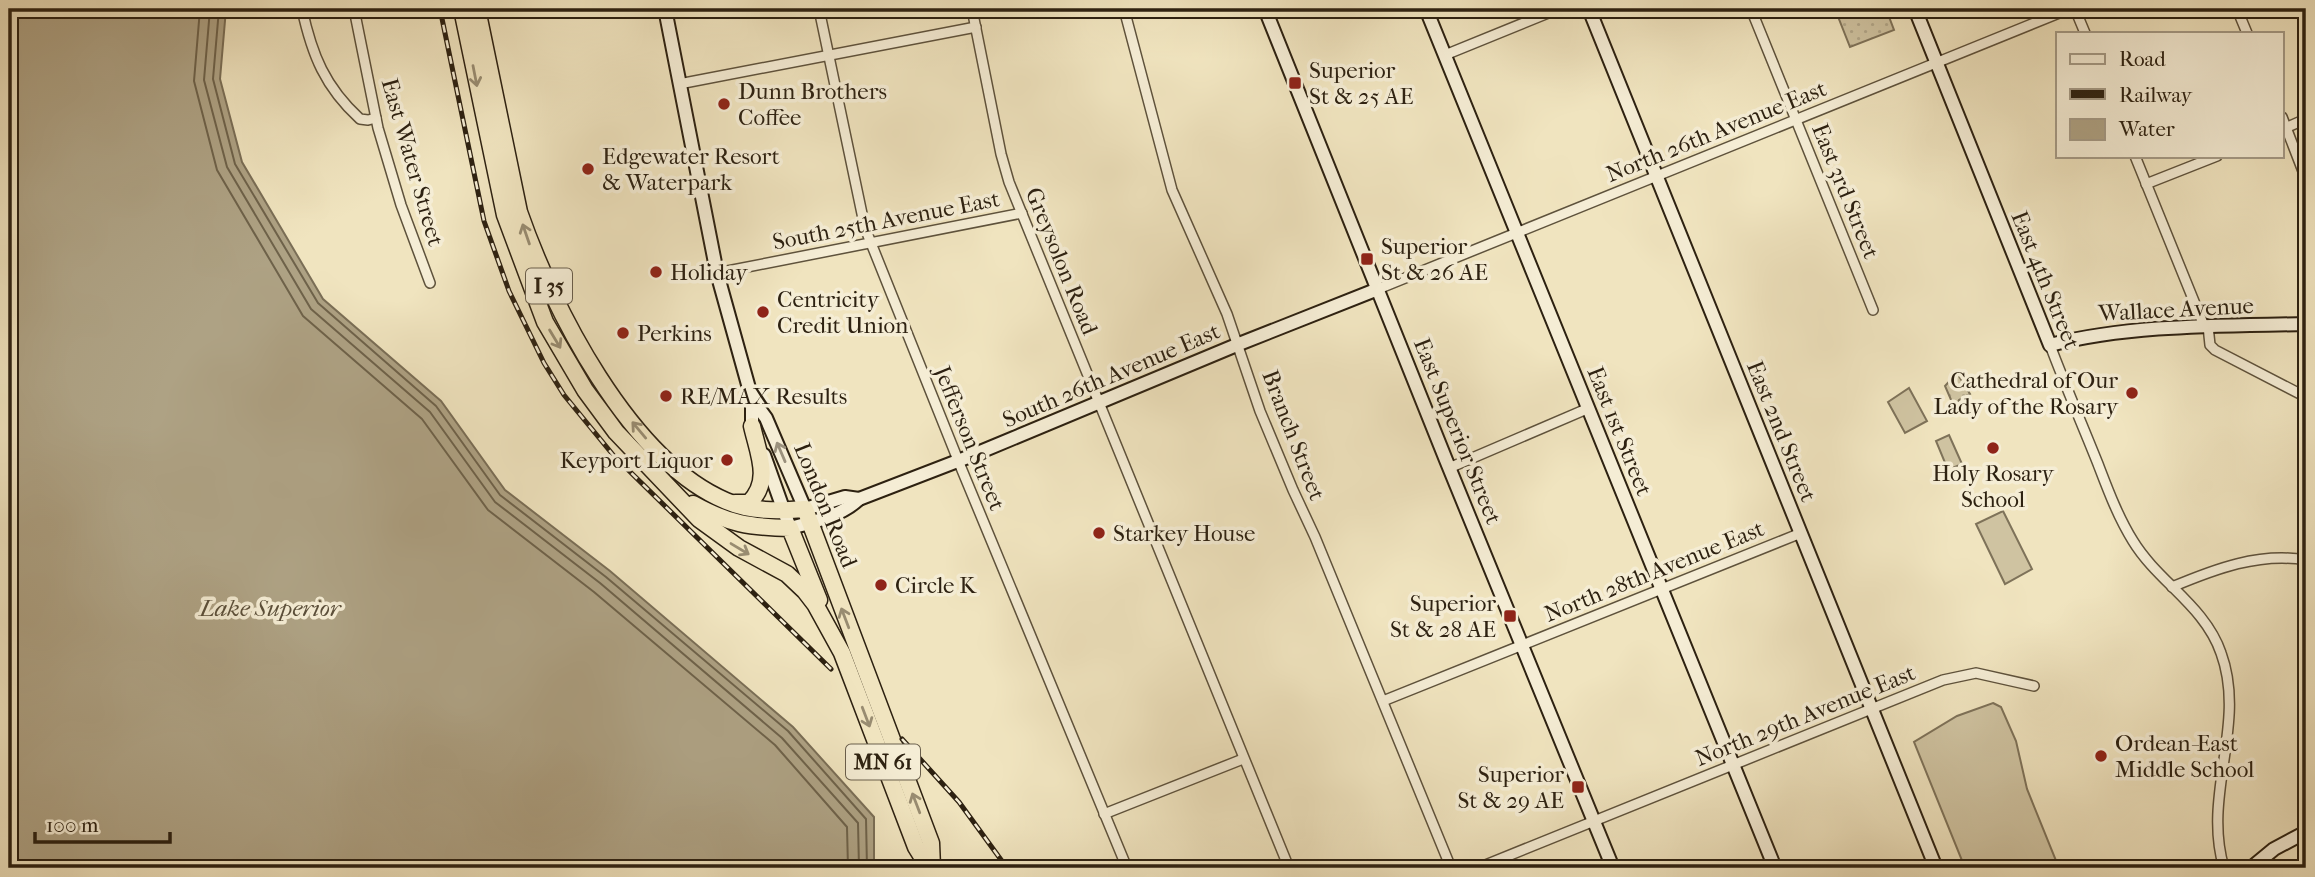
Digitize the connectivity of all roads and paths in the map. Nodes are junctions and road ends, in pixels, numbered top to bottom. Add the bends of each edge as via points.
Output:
1 (302, 9) edge
2 (354, 9) edge
3 (462, 9) edge
4 (477, 9) edge
5 (665, 9) edge
6 (819, 9) edge
7 (972, 9) edge
8 (1125, 9) edge
9 (1265, 9) edge
10 (1426, 9) edge
11 (1558, 9) edge
12 (1589, 9) edge
13 (1751, 9) edge
14 (1914, 9) edge
15 (2069, 9) edge
16 (2075, 9) edge
17 (2237, 9) edge
18 (976, 27) junction
19 (2085, 32) edge
20 (2247, 32) edge
21 (828, 55) junction
22 (1445, 55) junction
23 (1937, 62) junction
24 (679, 84) junction
25 (376, 118) junction
26 (1796, 119) junction
27 (2306, 119) edge
28 (2284, 129) edge
29 (2135, 158) edge
30 (2212, 158) edge
31 (1657, 176) junction
32 (2306, 179) edge
33 (2146, 184) junction
34 (1021, 213) junction
35 (1517, 232) junction
36 (871, 242) junction
37 (717, 273) junction
38 (430, 284) dead end
39 (1378, 289) junction
40 (1872, 310) dead end
41 (2306, 324) edge
42 (2206, 326) junction
43 (1239, 344) junction
44 (2050, 345) junction
45 (2306, 397) edge
46 (752, 399) junction
47 (1099, 402) junction
48 (1589, 408) junction
49 (752, 425) junction
50 (958, 461) junction
51 (1449, 468) junction
52 (670, 488) junction
53 (729, 503) junction
54 (785, 510) junction
55 (808, 516) junction
56 (790, 528) junction
57 (1801, 533) junction
58 (2306, 560) edge
59 (2172, 587) junction
60 (1662, 589) junction
61 (1522, 644) junction
62 (842, 653) junction
63 (2034, 686) dead end
64 (1383, 701) junction
65 (1873, 710) junction
66 (1244, 759) junction
67 (1732, 765) junction
68 (1104, 814) junction
69 (1595, 821) junction
70 (2306, 832) edge
71 (930, 868) edge
72 (1126, 868) edge
73 (1289, 868) edge
74 (1451, 868) edge
75 (1478, 868) edge
76 (1613, 868) edge
77 (1775, 868) edge
78 (1936, 868) edge
79 (2224, 868) edge
80 (2251, 868) edge

1 - 25 street via 310,46 323,74 360,119
2 - 25 street, East Water Street
3 -> 52 highway, I 35 via 505,215 545,322 616,432
53 -> 4 highway, I 35 via 690,480 655,449 604,389 556,304 519,212
5 - 24 street, London Road
6 - 21 street, Jefferson Street
7 - 18 street, Greysolon Road
8 - 43 street, Branch Street via 1171,190
9 - 39 street, East Superior Street
10 - 22 street, East 1st Street
11 - 22 street
12 - 31 street, East 2nd Street
13 - 26 street, East 3rd Street
14 - 23 street, East 4th Street
15 - 23 street, North 26th Avenue East
16 - 19 street
17 - 20 street
18 - 21 street
18 - 34 street, Greysolon Road via 1001,155
21 - 24 street
21 - 36 street, Jefferson Street via 860,213
22 - 35 street, East 1st Street
23 - 26 street, North 26th Avenue East
23 - 44 street, East 4th Street
24 - 37 street, London Road
25 - 38 street, East Water Street
26 - 31 street, North 26th Avenue East
26 - 40 street, East 3rd Street
27 - 28 street
28 - 32 street
29 - 33 street
30 - 33 street
31 - 35 street, North 26th Avenue East
31 - 57 street, East 2nd Street
33 - 42 street
34 - 36 street, South 25th Avenue East
34 - 47 street, Greysolon Road
35 - 39 street, North 26th Avenue East
35 - 48 street, East 1st Street
36 - 37 street, South 25th Avenue East
36 - 50 street, Jefferson Street
37 - 46 street, London Road
39 - 43 street, South 26th Avenue East
39 - 51 street, East Superior Street
41 - 42 street, Wallace Avenue
42 - 44 street, Wallace Avenue via 2096,334
42 - 45 street via 2215,350
43 - 47 street, South 26th Avenue East
43 - 64 street, Branch Street via 1260,411
44 - 59 street, East 4th Street via 2124,527
46 - 49 street, London Road
55 -> 46 street, London Road via 766,418
47 - 50 street, South 26th Avenue East
47 - 66 street, Greysolon Road
48 - 51 street
48 - 60 street, East 1st Street
49 - 53 highway via 764,476 759,493 749,503
49 - 54 street, London Road
50 - 55 street, South 26th Avenue East via 859,499 848,509
50 - 68 street, Jefferson Street
51 - 61 street, East Superior Street
52 - 56 highway, I 35 via 715,516 741,525
52 -> 62 highway via 727,540 796,582 815,604
53 - 54 highway, I 35
54 - 55 highway
54 - 56 street, London Road
55 - 56 street, South 26th Avenue East
71 -> 55 highway, London Road / MN 61 via 931,843
56 - 62 highway, London Road / MN 61
57 - 60 street, North 28th Avenue East
57 - 65 street, East 2nd Street
58 - 59 street via 2240,562
59 - 79 street, East 4th Street via 2214,635 2226,674 2229,727 2217,810
60 - 61 street, North 28th Avenue East
60 - 67 street, East 1st Street
61 - 64 street, North 28th Avenue East
61 - 69 street, East Superior Street
62 -> 71 highway, MN 61 via 916,847
63 - 65 street, North 29th Avenue East via 1971,673 1942,680
64 - 74 street, Branch Street
65 - 67 street, North 29th Avenue East
65 - 78 street, East 2nd Street
66 - 68 street
66 - 73 street, Greysolon Road
67 - 69 street, North 29th Avenue East
67 - 77 street, East 1st Street
68 - 72 street, Jefferson Street
69 - 75 street, North 29th Avenue East
69 - 76 street, East Superior Street
70 - 80 street

